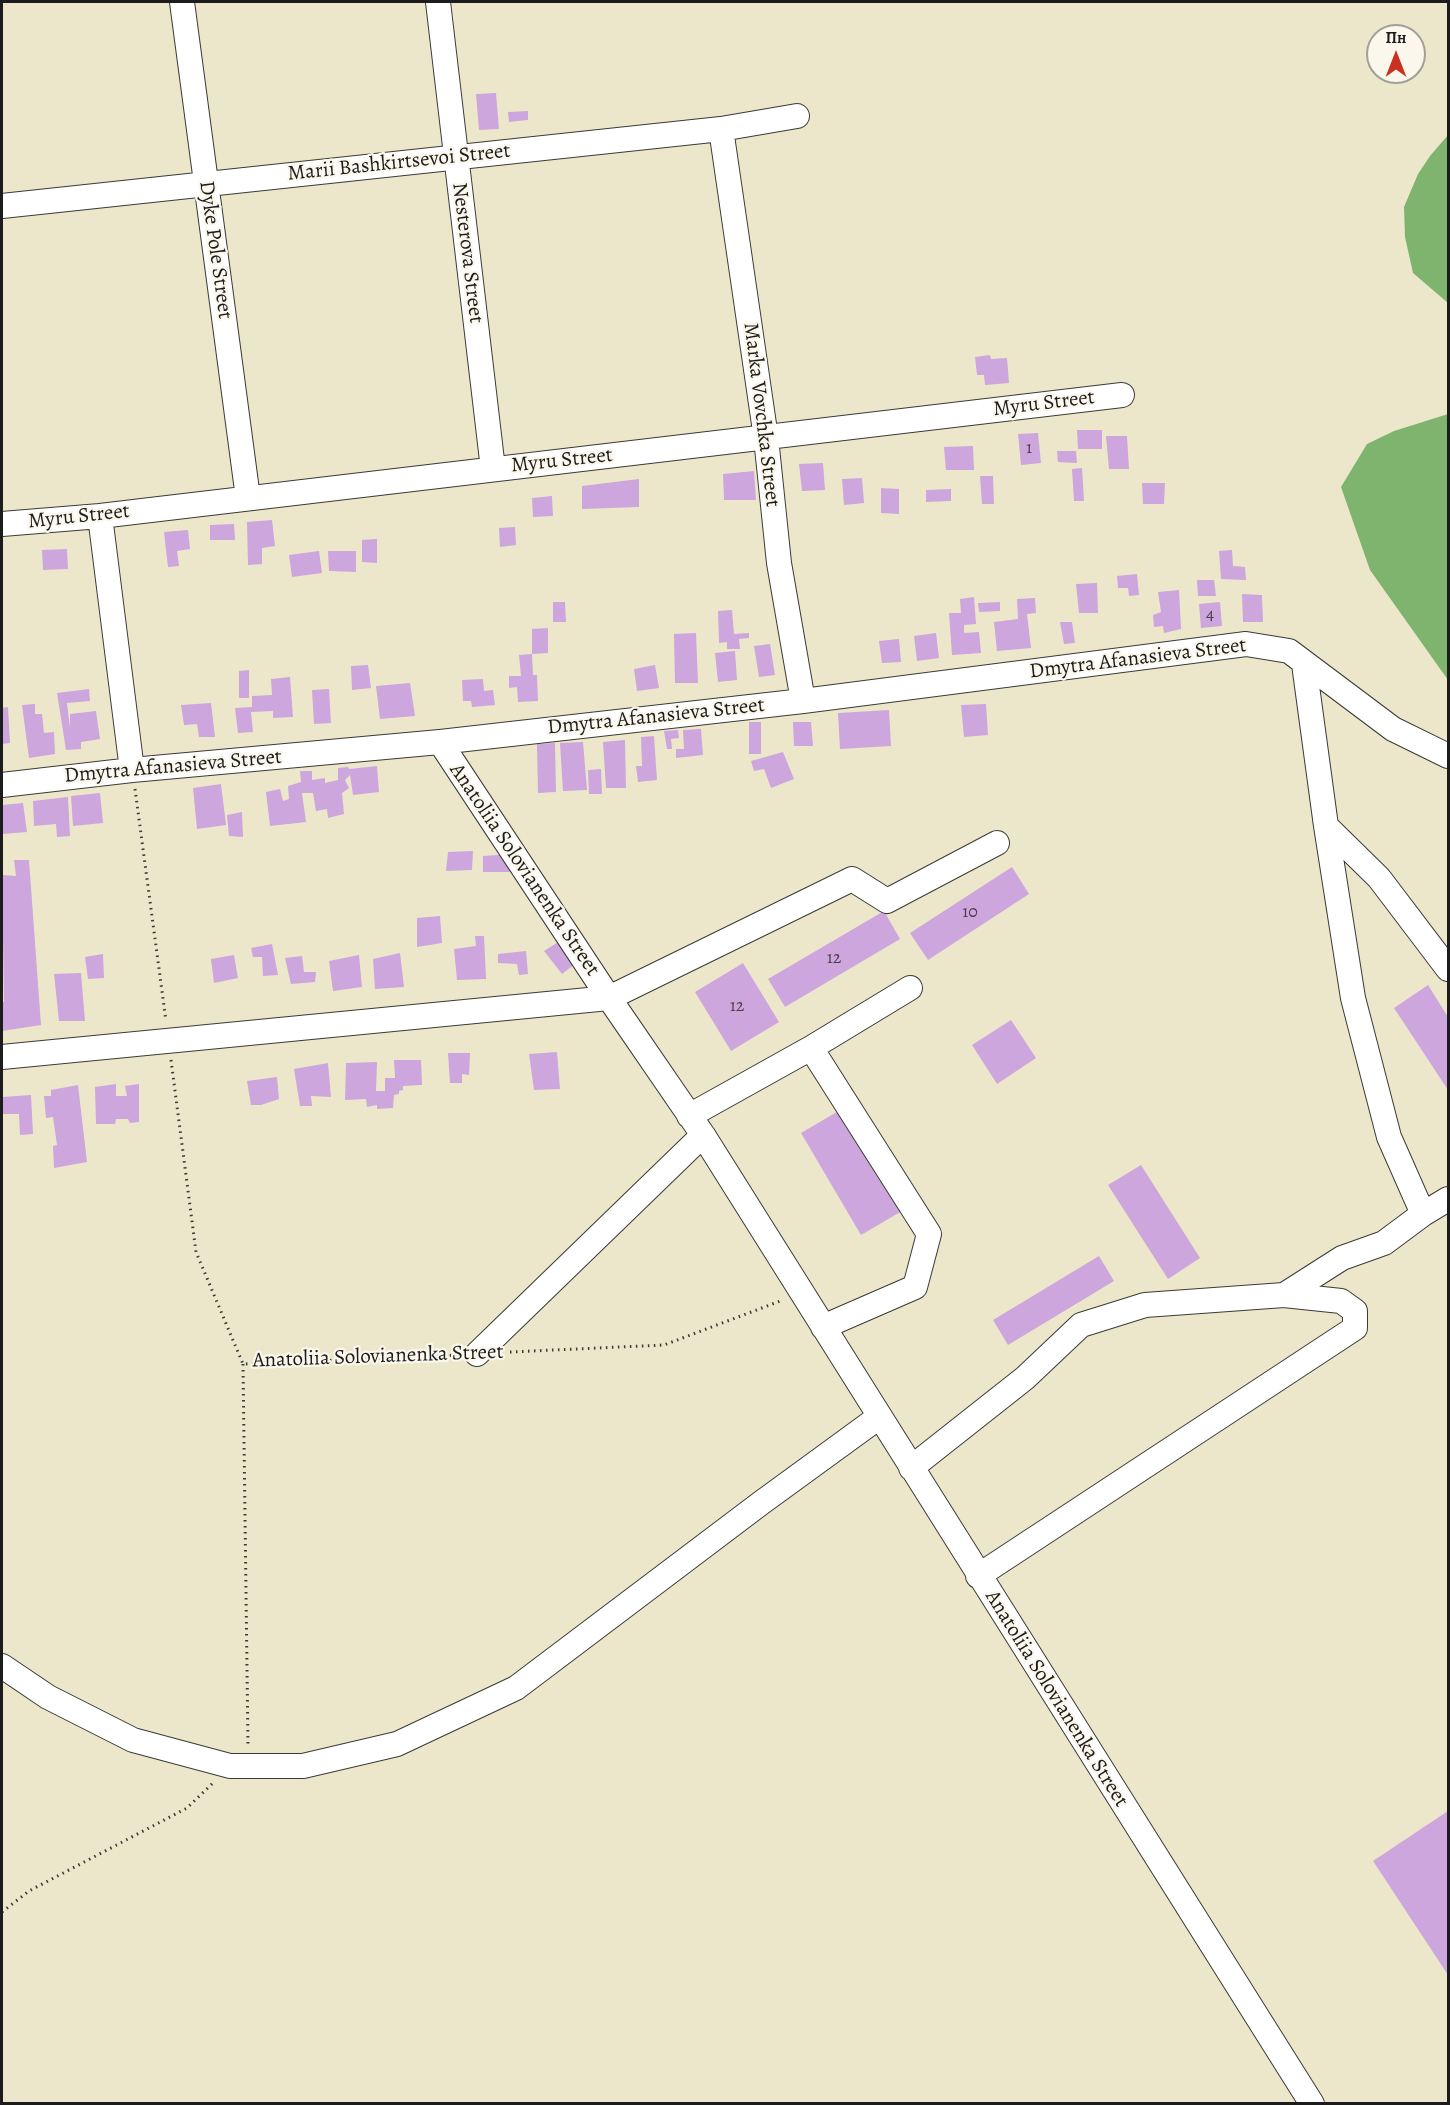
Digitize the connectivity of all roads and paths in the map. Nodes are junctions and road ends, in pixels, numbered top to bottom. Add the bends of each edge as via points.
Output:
1 (183, 2) edge
2 (438, 2) edge
3 (796, 116) dead end
4 (721, 129) junction
5 (455, 157) junction
6 (206, 183) junction
7 (2, 206) edge
8 (1122, 395) dead end
9 (766, 438) junction
10 (494, 469) junction
11 (249, 498) junction
12 (100, 516) junction
13 (2, 524) edge
14 (1304, 664) junction
15 (803, 701) junction
16 (440, 742) junction
17 (1449, 756) edge
18 (132, 770) junction
19 (2, 784) edge
20 (1326, 826) junction
21 (997, 843) dead end
22 (1449, 969) edge
23 (910, 988) dead end
24 (609, 998) junction
25 (168, 1041) junction
26 (811, 1047) junction
27 (2, 1057) edge
28 (696, 1125) junction
29 (1449, 1199) edge
30 (1423, 1214) junction
31 (802, 1293) junction
32 (1284, 1294) junction
33 (823, 1327) junction
34 (477, 1354) junction
35 (243, 1364) junction
36 (879, 1417) junction
37 (911, 1468) junction
38 (978, 1576) junction
39 (2, 1666) edge
40 (239, 1767) junction
41 (2, 1912) edge
42 (1312, 2103) edge

1 - 6 street, Dyke Pole Street
2 - 5 street, Nesterova Street
3 - 4 street, Marii Bashkirtsevoi Street
4 - 5 street, Marii Bashkirtsevoi Street
4 - 9 street, Marka Vovchka Street
5 - 6 street, Marii Bashkirtsevoi Street
5 - 10 street, Nesterova Street
6 - 7 street, Marii Bashkirtsevoi Street
6 - 11 street, Dyke Pole Street
8 - 9 street, Myru Street
9 - 10 street, Myru Street
9 - 15 street, Marka Vovchka Street via 779,563
10 - 11 street, Myru Street
11 - 12 street, Myru Street
12 - 13 street, Myru Street
12 - 18 street
14 - 15 street, Dmytra Afanasieva Street via 1289,651 1246,644
14 - 17 street, Dmytra Afanasieva Street via 1393,729
14 - 20 street
15 - 16 street, Dmytra Afanasieva Street
16 - 18 street, Dmytra Afanasieva Street
16 - 24 street, Anatoliia Solovianenka Street
18 - 19 street, Dmytra Afanasieva Street
18 - 25 path
20 - 22 street via 1379,878
20 - 30 street via 1356,1008 1389,1137
21 - 24 street via 887,901 852,879
23 - 26 street
24 - 25 street, Anatoliia Solovianenka Street
24 - 28 street, Anatoliia Solovianenka Street
25 - 27 street, Anatoliia Solovianenka Street
25 - 35 path, Anatoliia Solovianenka Street via 196,1252
26 - 28 street
26 - 33 street via 929,1234 915,1287
28 - 31 street, Anatoliia Solovianenka Street
28 - 34 street
29 - 30 street
30 - 32 street via 1384,1243 1342,1258
31 - 33 street, Anatoliia Solovianenka Street
31 - 34 path, Anatoliia Solovianenka Street via 664,1345
32 - 37 street via 1145,1305 1081,1325 1025,1378
32 - 38 street via 1341,1301 1355,1311 1355,1328
33 - 36 street, Anatoliia Solovianenka Street
34 - 35 path, Anatoliia Solovianenka Street
35 - 40 path
36 - 37 street, Anatoliia Solovianenka Street
36 - 40 street via 516,1688 397,1744 303,1766
37 - 38 street, Anatoliia Solovianenka Street
38 - 42 street, Anatoliia Solovianenka Street
39 - 40 street via 48,1697 133,1740
40 - 41 path via 187,1808 28,1892

